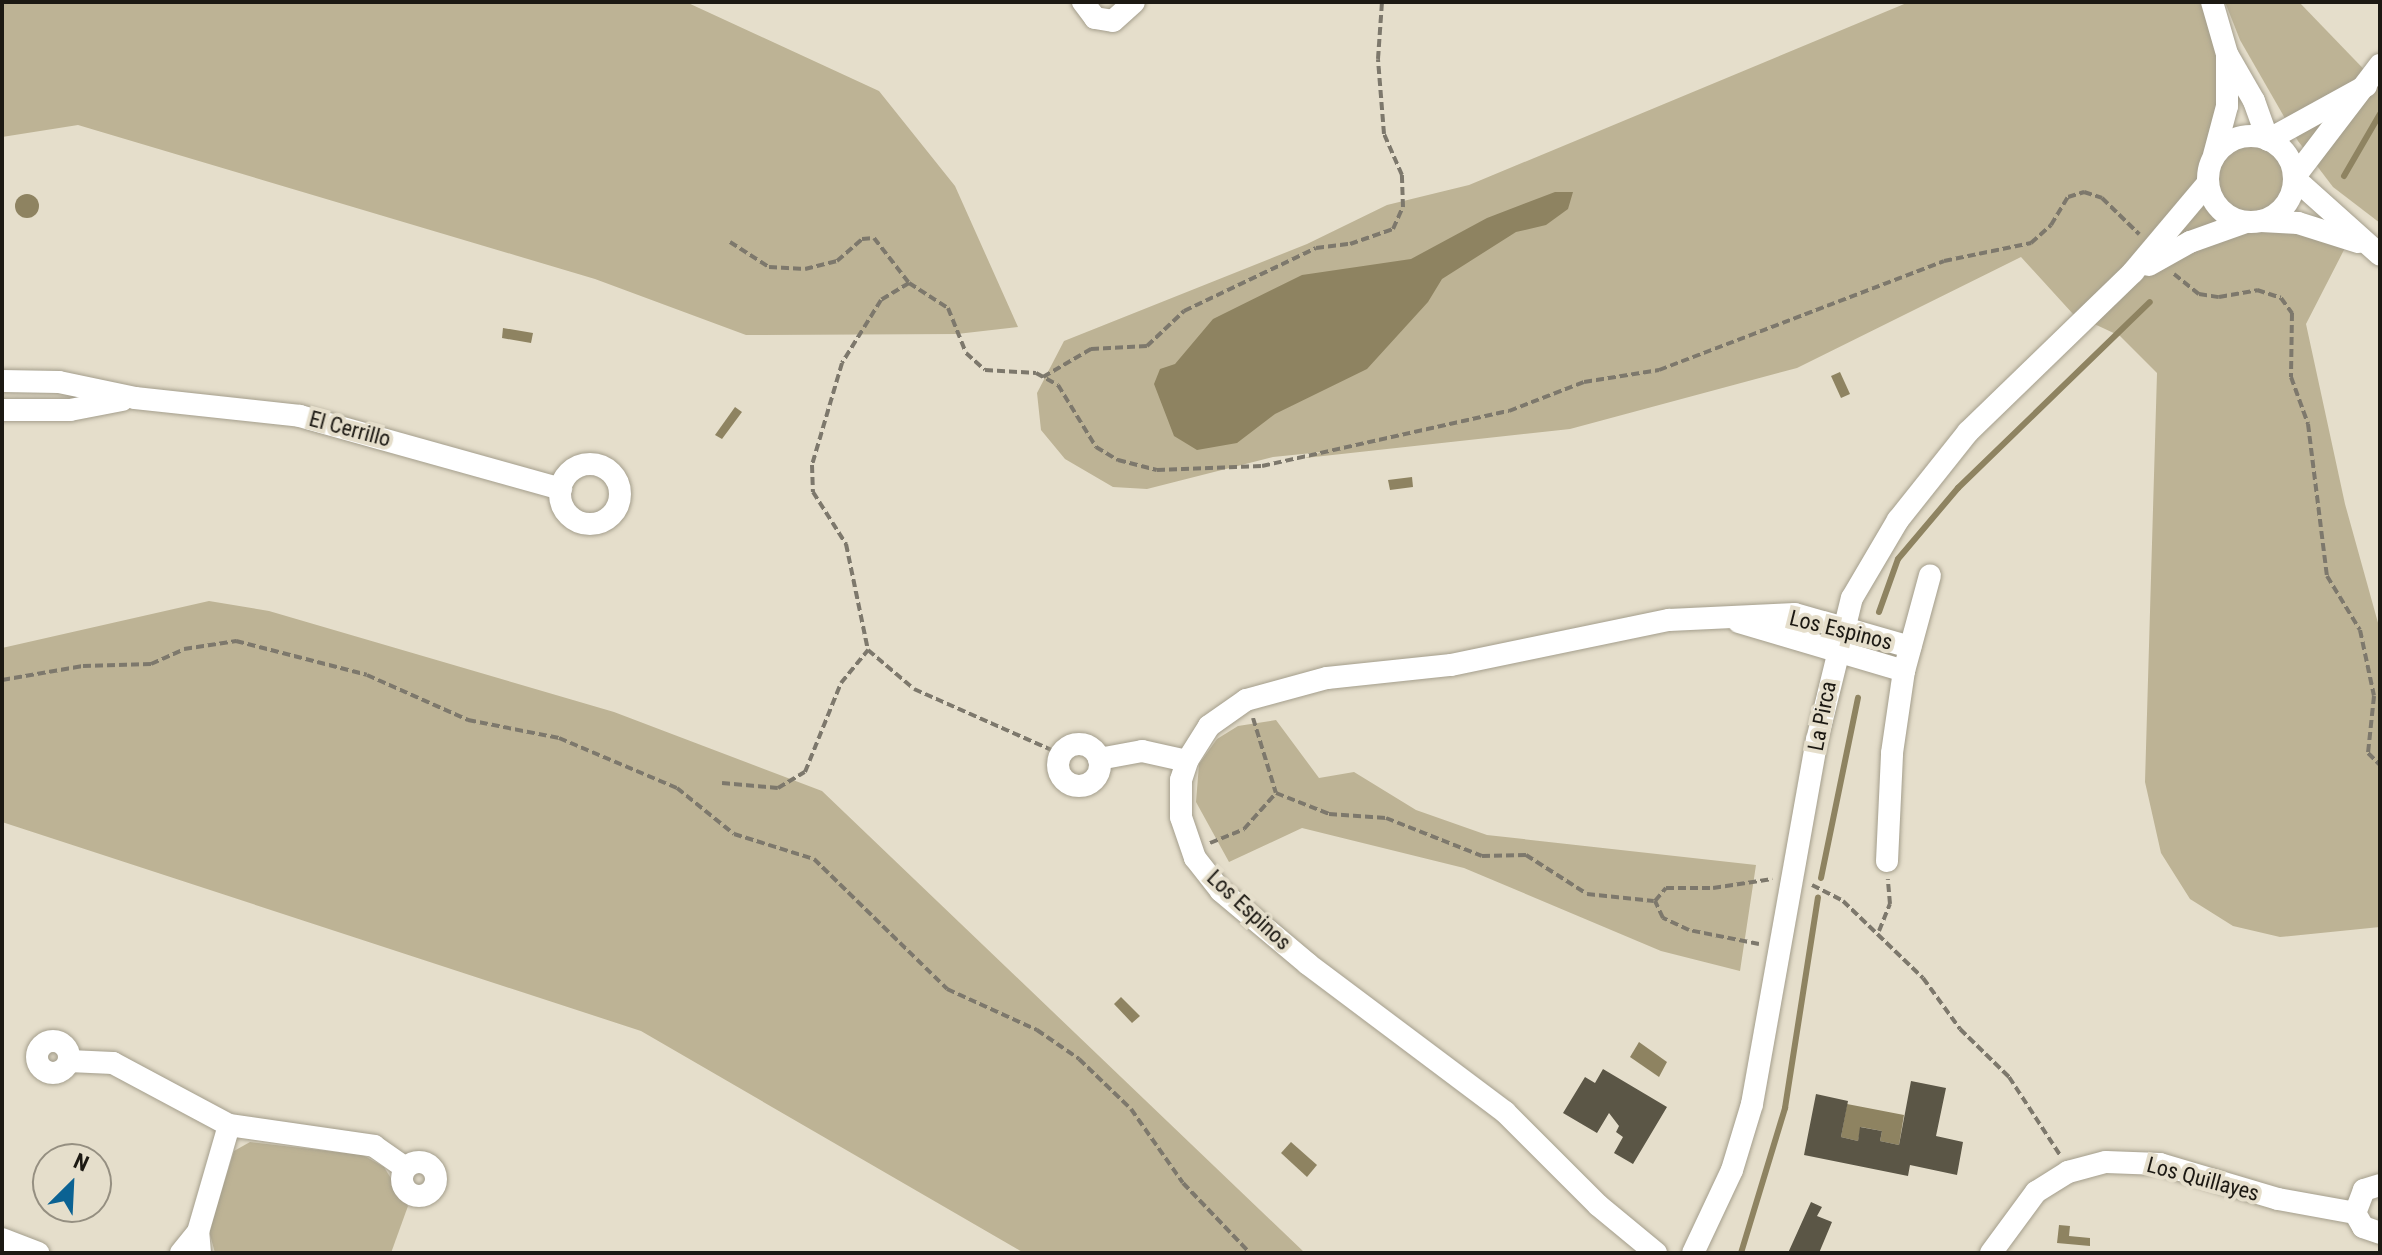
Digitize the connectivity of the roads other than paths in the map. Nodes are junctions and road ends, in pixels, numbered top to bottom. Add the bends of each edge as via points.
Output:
1 (1083, 2) edge
2 (1134, 2) edge
3 (2212, 2) edge
4 (2227, 54) junction
5 (2380, 65) edge
6 (2366, 86) junction
7 (2268, 140) junction
8 (2213, 157) junction
9 (2294, 178) junction
10 (2208, 183) junction
11 (2254, 221) junction
12 (2375, 251) edge
13 (2158, 254) junction
14 (2, 381) edge
15 (135, 398) junction
16 (2, 410) edge
17 (561, 489) dead end
18 (1930, 575) dead end
19 (1723, 617) junction
20 (1842, 625) junction
21 (1910, 647) junction
22 (1835, 650) junction
23 (1904, 671) junction
24 (1099, 759) junction
25 (1187, 761) junction
26 (1887, 861) road end
27 (69, 1061) dead end
28 (229, 1125) junction
29 (405, 1168) dead end
30 (2380, 1185) edge
31 (1598, 1205) junction
32 (2355, 1213) junction
33 (2380, 1233) edge
34 (2, 1239) edge
35 (199, 1242) edge
36 (38, 1253) edge
37 (181, 1253) edge
38 (1634, 1253) edge
39 (1656, 1253) edge
40 (1693, 1253) edge
41 (1991, 1253) edge

1 - 2 street via 1095,18 1113,21
3 - 4 street
4 - 7 street via 2254,101
4 - 8 street via 2227,106
5 - 6 street
6 - 7 street
6 - 9 street
7 - 8 street via 2237,138
7 - 9 street via 2287,155
8 - 10 street
9 - 11 street via 2285,205
9 - 12 street
10 - 11 street via 2220,209
10 - 13 street, La Pirca
11 - 12 street via 2328,230
11 - 13 street, La Pirca
13 - 20 street, La Pirca via 1968,432 1898,520
14 - 15 street, El Cerrillo via 59,382
15 - 16 street, El Cerrillo via 70,410
15 - 17 street, El Cerrillo via 300,416
18 - 21 street
19 - 20 street, Los Espinos via 1795,614
19 - 22 street, Los Espinos
19 - 25 street, Los Espinos via 1669,620 1451,665 1327,678 1246,700 1209,726
20 - 21 street, Los Espinos
20 - 22 street, La Pirca
21 - 23 street
22 - 23 street, Los Espinos
22 - 40 street, La Pirca via 1752,1104 1732,1170
23 - 26 street via 1892,753
24 - 24 street via 1095,779 1076,786 1060,774 1061,754 1078,744 1091,748
24 - 25 street via 1142,751
25 - 31 street, Los Espinos via 1181,817 1192,847 1221,891 1308,964 1505,1112
27 - 28 street via 113,1063
28 - 29 street via 374,1146
28 - 35 street
30 - 32 street via 2364,1190
31 - 38 street, Los Espinos
31 - 39 street, Los Espinos
32 - 33 street via 2363,1227
32 - 41 street, Los Quillayes via 2290,1202 2151,1163 2106,1162 2068,1172 2026,1202
34 - 36 street
35 - 37 street

